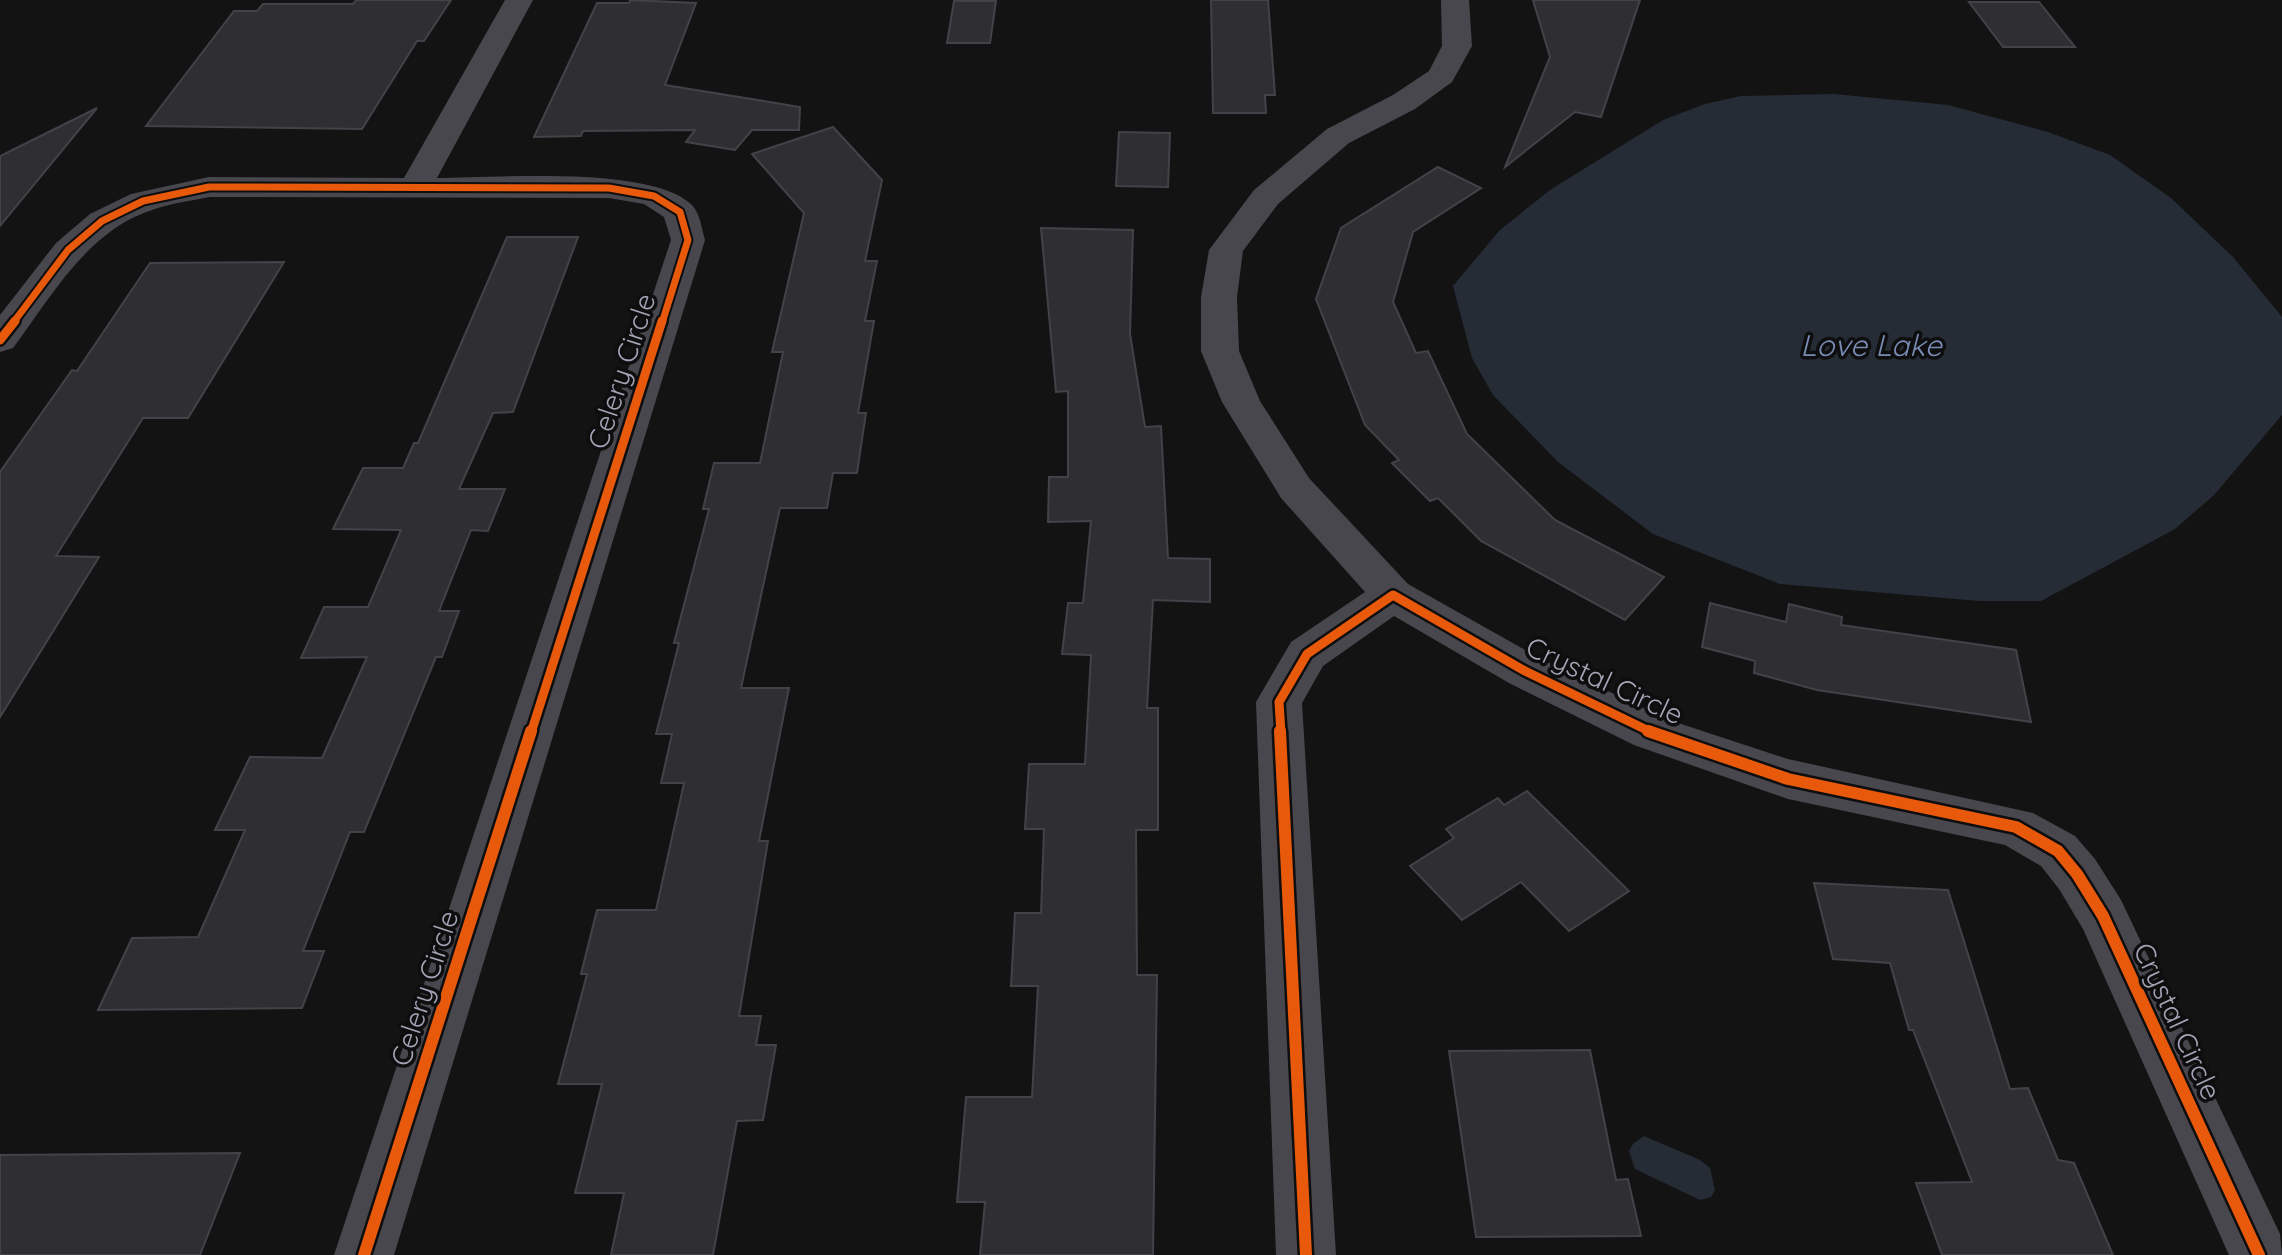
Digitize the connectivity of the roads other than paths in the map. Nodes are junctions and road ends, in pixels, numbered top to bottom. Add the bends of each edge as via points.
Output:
1 (519, 0) edge
2 (1455, 0) edge
3 (416, 186) junction
4 (0, 340) edge
5 (1393, 595) junction
6 (364, 1255) edge
7 (1306, 1255) edge
8 (2259, 1255) edge

1 - 3 street
2 - 5 street, Crystal Circle via 1457,46 1441,76 1338,136 1266,197 1226,250 1219,297 1220,351 1241,402 1295,488
3 - 4 street, Celery Circle via 209,187 143,201 102,221 68,250
3 - 6 street, Celery Circle via 609,188 654,196 680,212 688,240
5 - 7 street via 1307,654 1279,702
5 - 8 street, Crystal Circle via 1525,671 1650,732 1788,779 2016,827 2058,851 2103,916

